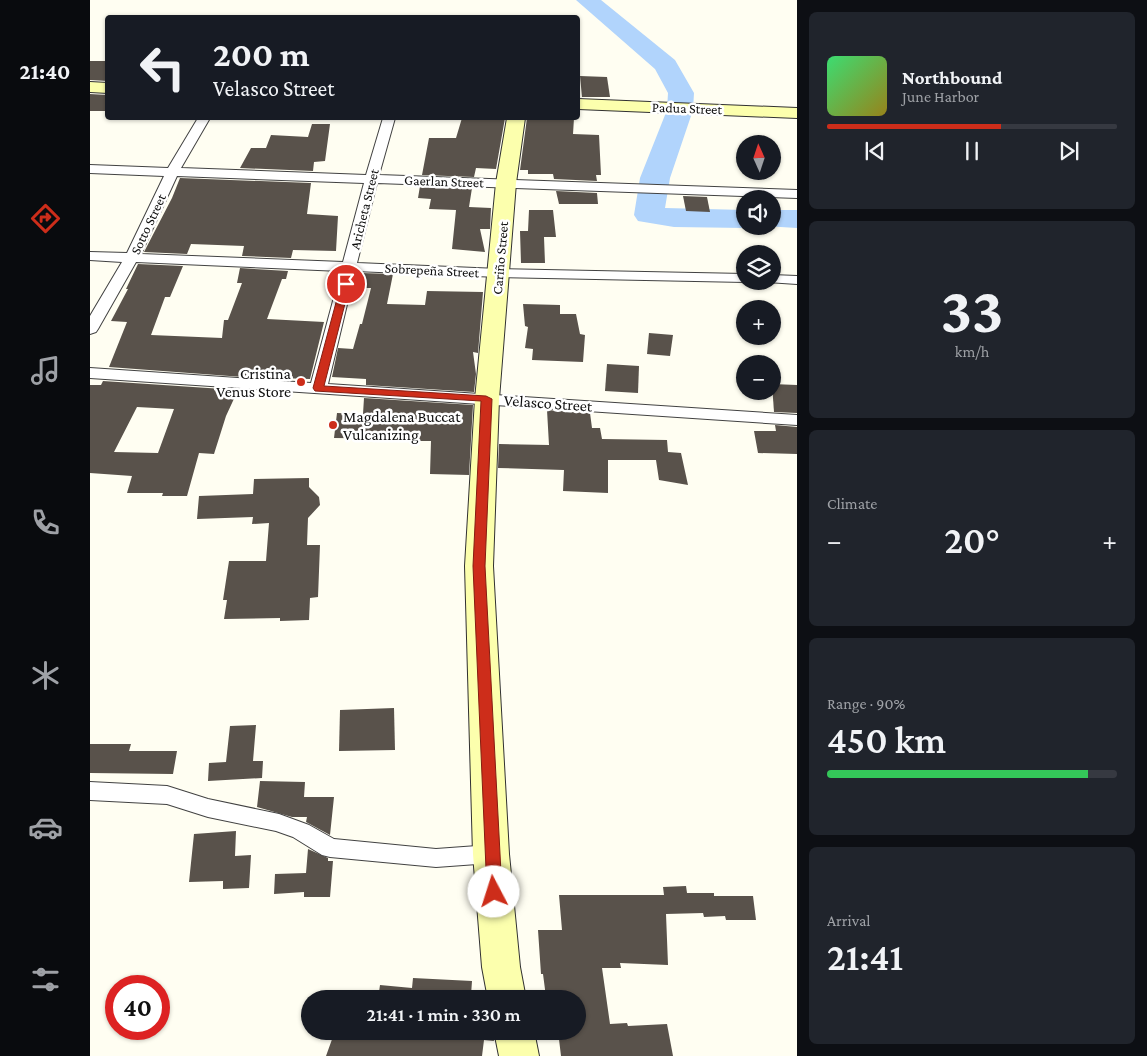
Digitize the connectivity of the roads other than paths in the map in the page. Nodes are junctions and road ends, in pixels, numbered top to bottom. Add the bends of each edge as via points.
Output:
1 (90, 87) edge
2 (105, 88) edge
3 (580, 104) edge
4 (797, 113) edge
5 (203, 120) edge
6 (388, 120) edge
7 (516, 120) edge
8 (90, 169) edge
9 (172, 172) junction
10 (370, 178) junction
11 (506, 182) junction
12 (797, 194) edge
13 (90, 256) edge
14 (132, 257) junction
15 (350, 266) junction
16 (499, 273) junction
17 (736, 278) edge
18 (781, 279) edge
19 (797, 280) edge
20 (90, 329) edge
21 (90, 373) edge
22 (318, 388) junction
23 (486, 399) junction
24 (797, 420) edge
25 (90, 791) edge
26 (491, 854) junction
27 (505, 990) edge
28 (516, 1040) edge
29 (519, 1056) edge

1 - 2 street
3 - 4 street, Padua Street
5 - 9 street, Sotto Street
6 - 10 street, Aricheta Street
7 - 11 street, Cariño Street
8 - 9 street, Gaerlan Street
9 - 10 street, Gaerlan Street
9 - 14 street, Sotto Street
10 - 11 street, Gaerlan Street
10 - 15 street, Aricheta Street
11 - 12 street, Gaerlan Street
11 - 16 street, Cariño Street
13 - 14 street, Sobrepeña Street
14 - 15 street, Sobrepeña Street
14 - 20 street, Sotto Street
15 - 16 street, Sobrepeña Street
15 - 22 street, Aricheta Street
16 - 17 street, Sobrepeña Street
16 - 23 street, Cariño Street
18 - 19 street
21 - 22 street, Velasco Street
22 - 23 street, Velasco Street
23 - 24 street, Velasco Street
23 - 26 street, Cariño Street via 479,566
25 - 26 street via 167,795 208,808 279,823 301,831 330,848 436,858
26 - 27 street, Cariño Street via 500,967
28 - 29 street

